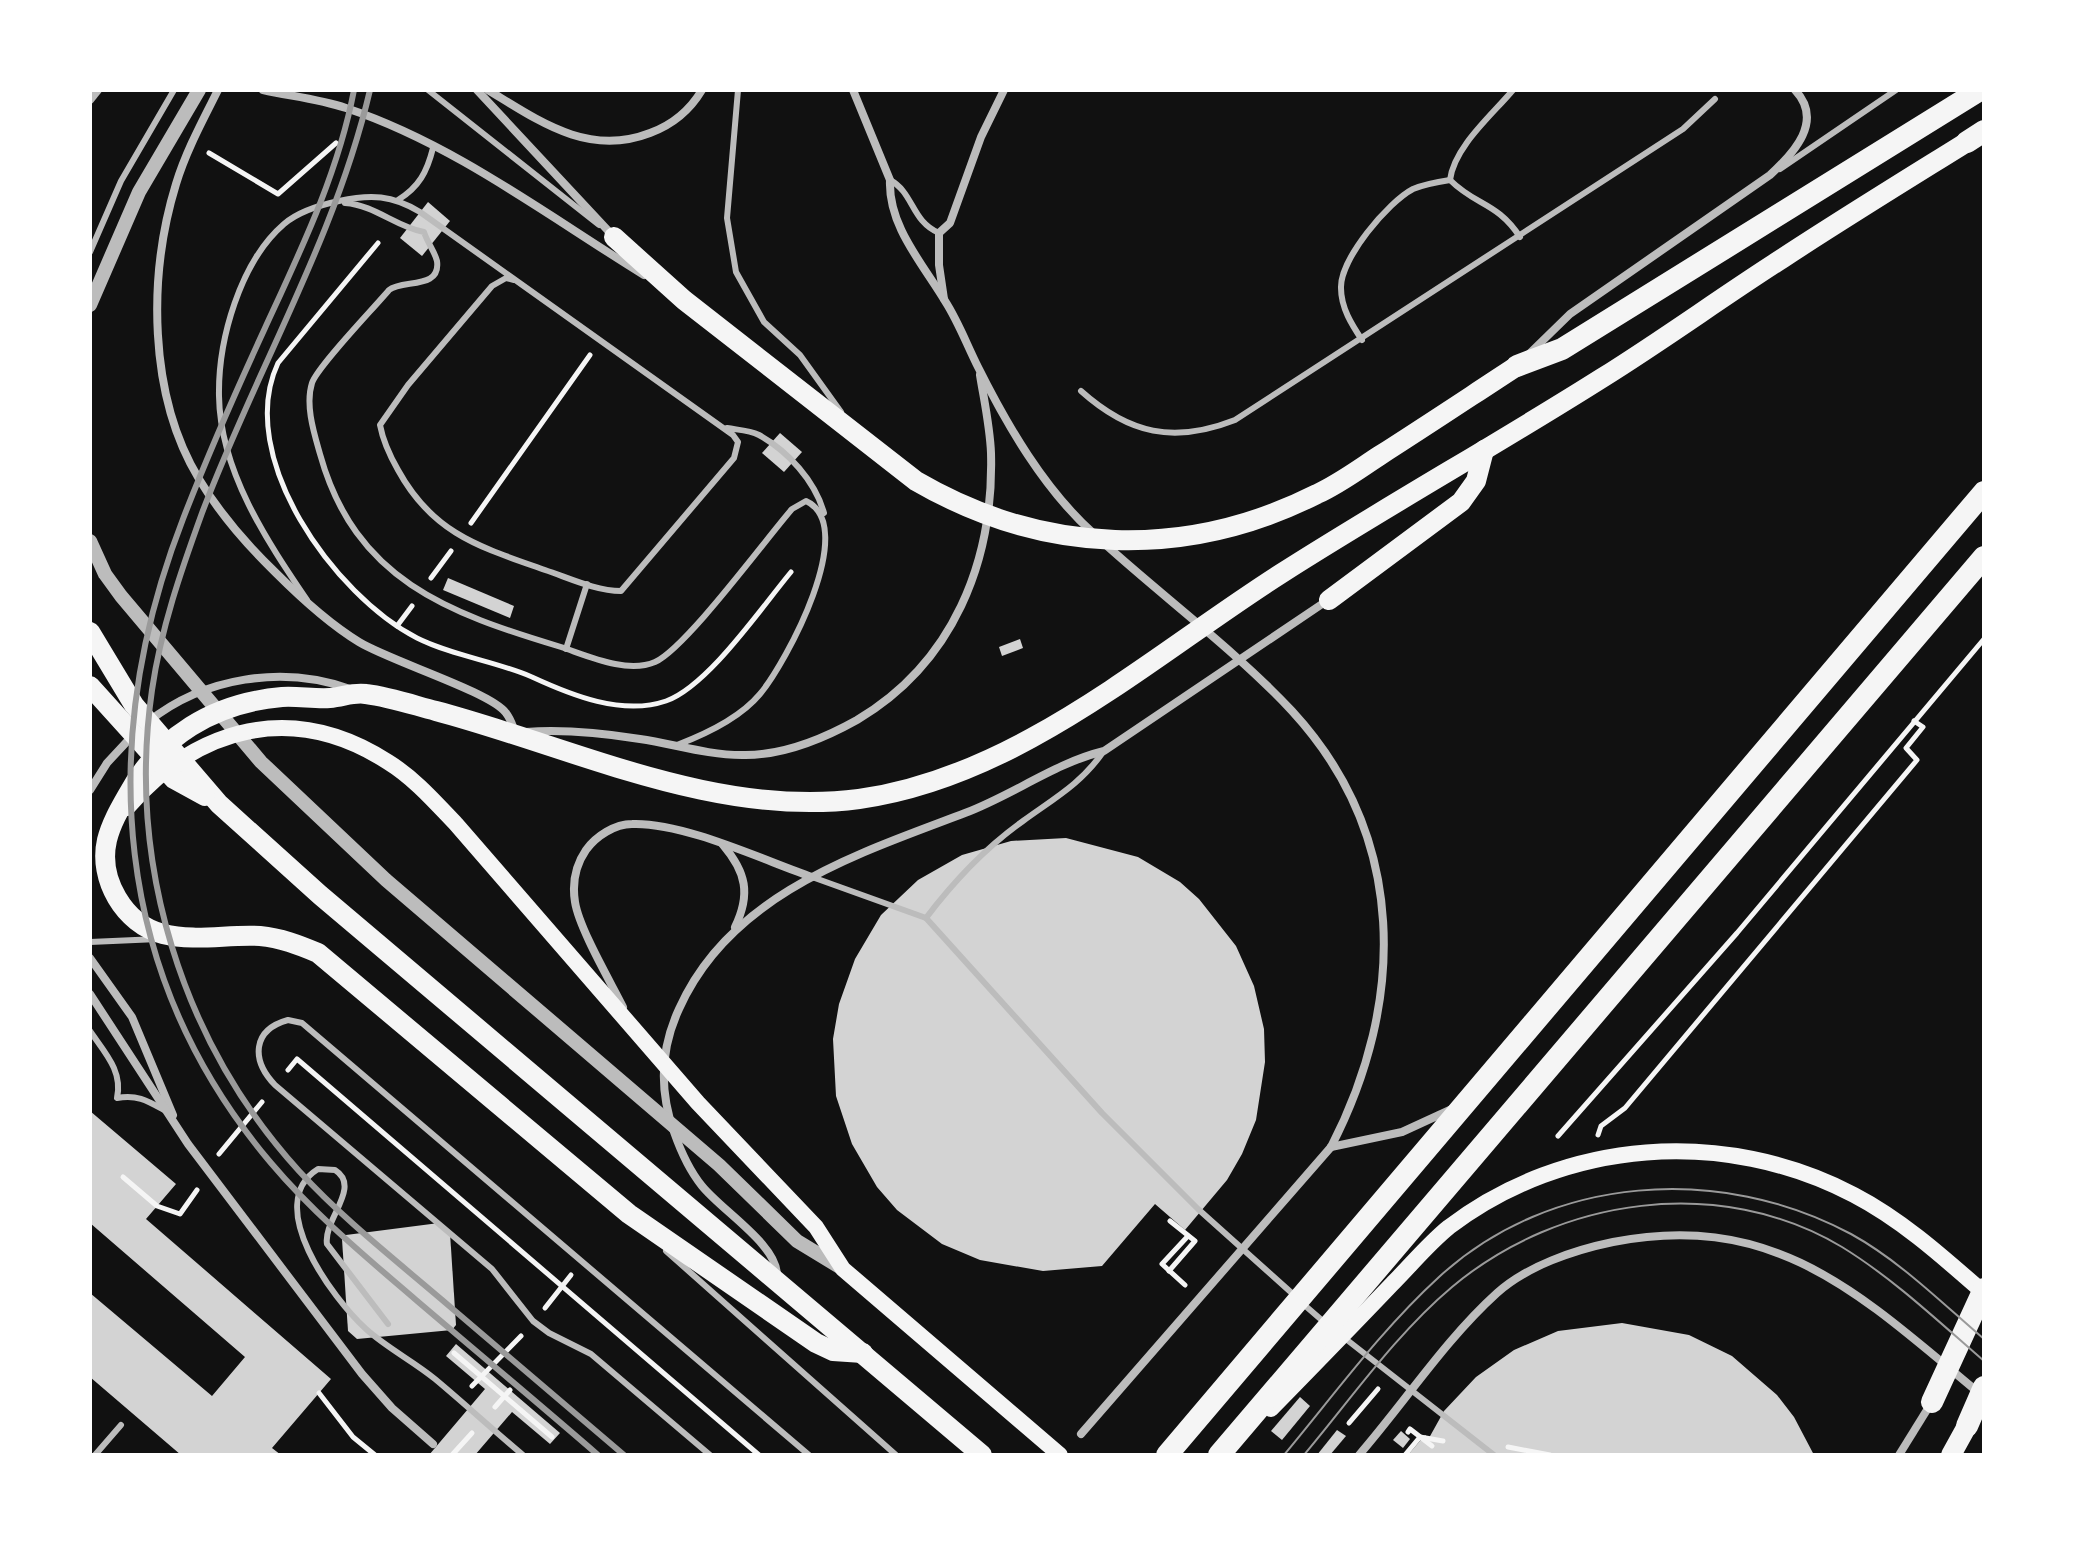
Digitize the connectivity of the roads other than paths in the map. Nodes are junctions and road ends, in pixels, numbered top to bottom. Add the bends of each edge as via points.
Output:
1 (98, 90) edge
2 (174, 90) edge
3 (199, 90) edge
4 (218, 90) edge
5 (263, 90) edge
6 (428, 90) edge
7 (477, 90) edge
8 (488, 90) edge
9 (702, 90) edge
10 (738, 90) edge
11 (853, 90) edge
12 (1004, 90) edge
13 (1513, 90) edge
14 (1795, 90) edge
15 (1896, 90) edge
16 (1980, 90) edge
17 (1715, 99) dead end
18 (90, 100) edge
19 (1976, 136) edge
20 (433, 148) junction
21 (1770, 175) junction
22 (890, 180) junction
23 (1450, 180) junction
24 (398, 200) junction
25 (333, 202) junction
26 (939, 233) junction
27 (614, 237) junction
28 (1520, 237) junction
29 (90, 252) edge
30 (514, 280) junction
31 (944, 299) junction
32 (684, 300) junction
33 (90, 305) edge
34 (1362, 340) junction
35 (1517, 366) junction
36 (979, 370) junction
37 (1081, 391) dead end
38 (717, 423) junction
39 (853, 432) junction
40 (1484, 450) junction
41 (1984, 492) edge
42 (825, 526) junction
43 (90, 541) edge
44 (1984, 557) edge
45 (587, 584) junction
46 (1329, 600) joint
47 (316, 613) junction
48 (90, 632) edge
49 (566, 649) junction
50 (90, 686) edge
51 (359, 692) junction
52 (98, 701) edge
53 (516, 733) junction
54 (675, 746) junction
55 (1104, 751) junction
56 (136, 789) junction
57 (90, 790) edge
58 (219, 804) junction
59 (722, 845) junction
60 (812, 877) junction
61 (926, 918) junction
62 (733, 932) junction
63 (185, 937) junction
64 (90, 942) edge
65 (90, 958) edge
66 (90, 994) edge
67 (628, 1019) junction
68 (90, 1031) edge
69 (1467, 1101) junction
70 (164, 1110) junction
71 (188, 1144) junction
72 (1331, 1147) junction
73 (629, 1214) junction
74 (843, 1269) junction
75 (777, 1278) junction
76 (1984, 1291) edge
77 (388, 1324) dead end
78 (863, 1353) junction
79 (1984, 1387) edge
80 (1984, 1397) edge
81 (1932, 1402) joint
82 (121, 1425) dead end
83 (1967, 1426) joint
84 (1081, 1434) dead end
85 (433, 1444) dead end
86 (95, 1455) edge
87 (523, 1455) edge
88 (710, 1455) edge
89 (809, 1455) edge
90 (896, 1455) edge
91 (982, 1455) edge
92 (1060, 1455) edge
93 (1167, 1455) edge
94 (1219, 1455) edge
95 (1226, 1455) edge
96 (1359, 1455) edge
97 (1494, 1455) edge
98 (1899, 1455) edge
99 (1954, 1455) edge

1 - 18 street
2 - 29 lane via 121,181
3 - 33 street via 139,192
4 - 47 street via 176,183 167,220 158,328 165,382 198,477 253,549
5 - 20 street via 360,113
6 - 27 lane
7 - 27 street
8 - 9 street via 562,133 604,142 639,137 670,124
10 - 39 lane via 727,218 736,272 764,322 818,376
11 - 22 street
12 - 26 street via 950,223
13 - 23 lane via 1459,155
14 - 21 street via 1806,110 1807,127 1800,144
15 - 21 lane
16 - 35 highway via 1562,349
17 - 28 lane via 1683,129
19 - 40 main road
20 - 24 lane via 415,189
20 - 32 street via 516,193
21 - 35 street via 1570,314
22 - 26 lane via 921,223
22 - 31 street via 896,216 922,272
23 - 28 lane via 1494,208
23 - 34 lane via 1403,196 1351,255 1341,290 1345,310
24 - 25 lane via 366,195
24 - 30 lane
25 - 47 lane via 287,222 254,263 232,318 219,397 224,436 254,517
25 - 49 lane via 373,209 406,229 424,232 436,257 435,272 421,284 389,290 313,380 310,405 325,471 352,527 421,594 452,611
26 - 31 street
27 - 32 main road
28 - 34 lane
30 - 38 lane
30 - 45 lane via 506,278 492,286 408,385 380,425 382,437 408,488 438,523 460,538
31 - 36 street
32 - 39 main road
34 - 37 lane via 1235,420 1209,430 1156,432 1126,423
35 - 39 main road via 1320,493 1267,517 1208,534 1081,539 1028,530 949,500
36 - 54 street via 991,450 984,548 955,623 930,658 881,706 814,741 744,755
36 - 72 street via 1056,492 1087,528 1293,712 1344,782 1360,817 1379,883 1385,963 1367,1066
38 - 42 lane via 759,435 800,470 818,493
38 - 45 lane via 738,442 734,458 629,585 612,591
40 - 46 main road via 1476,481 1461,502
40 - 53 main road via 1010,751 907,791 808,802 711,791
41 - 69 highway
42 - 49 lane via 814,505 798,504 678,644 653,663 621,664
42 - 54 lane via 816,587 773,677 743,710
43 - 74 street via 121,596 261,762 386,880 719,1165 797,1241
44 - 94 highway
45 - 49 lane
46 - 55 street
47 - 53 street via 361,644 481,695 505,711
48 - 58 main road via 134,705
50 - 52 main road
51 - 53 main road
51 - 56 main road via 332,698 294,696 226,709 157,750
51 - 57 street via 288,678 234,680 156,716 125,741
52 - 58 main road via 174,779
53 - 54 street via 564,729
55 - 60 street via 1078,757 966,813 915,829
55 - 61 lane via 1084,778 1021,822 954,881
56 - 63 main road via 113,821 105,846 112,890 127,911 158,933
56 - 67 main road via 192,750 248,730 325,734 359,746 424,790
58 - 75 main road
59 - 60 street
59 - 62 street via 744,878 743,911
59 - 67 street via 656,825 628,824 591,843 578,861 575,905
60 - 61 lane
60 - 62 street via 777,896
61 - 97 lane via 1102,1113 1198,1209 1316,1316
62 - 75 street via 687,991 672,1023 662,1091 689,1169 722,1209 770,1251
63 - 64 lane
63 - 73 main road via 262,936 318,953
65 - 71 street via 132,1017
66 - 70 street
67 - 74 main road via 698,1103 816,1227
68 - 70 lane via 116,1071 117,1098 144,1098
69 - 72 street via 1402,1132
69 - 93 highway
70 - 71 street
71 - 85 street via 362,1374
72 - 84 street
73 - 78 main road via 816,1343 833,1351
73 - 90 lane via 699,1283
74 - 92 main road
75 - 78 main road
76 - 81 highway
76 - 95 main road via 1907,1228 1816,1178 1731,1156 1682,1151 1596,1158 1515,1185 1447,1229
77 - 87 lane via 331,1253 326,1235 346,1184 335,1170 318,1169 301,1186 296,1210 300,1232 321,1272 366,1329
78 - 91 main road
79 - 83 highway
80 - 96 street via 1816,1268 1725,1237 1671,1233 1561,1257 1500,1290
81 - 98 street
82 - 86 lane
83 - 99 main road
88 - 89 lane via 591,1354 533,1321 492,1269 275,1085 259,1058 263,1032 288,1020 302,1023

